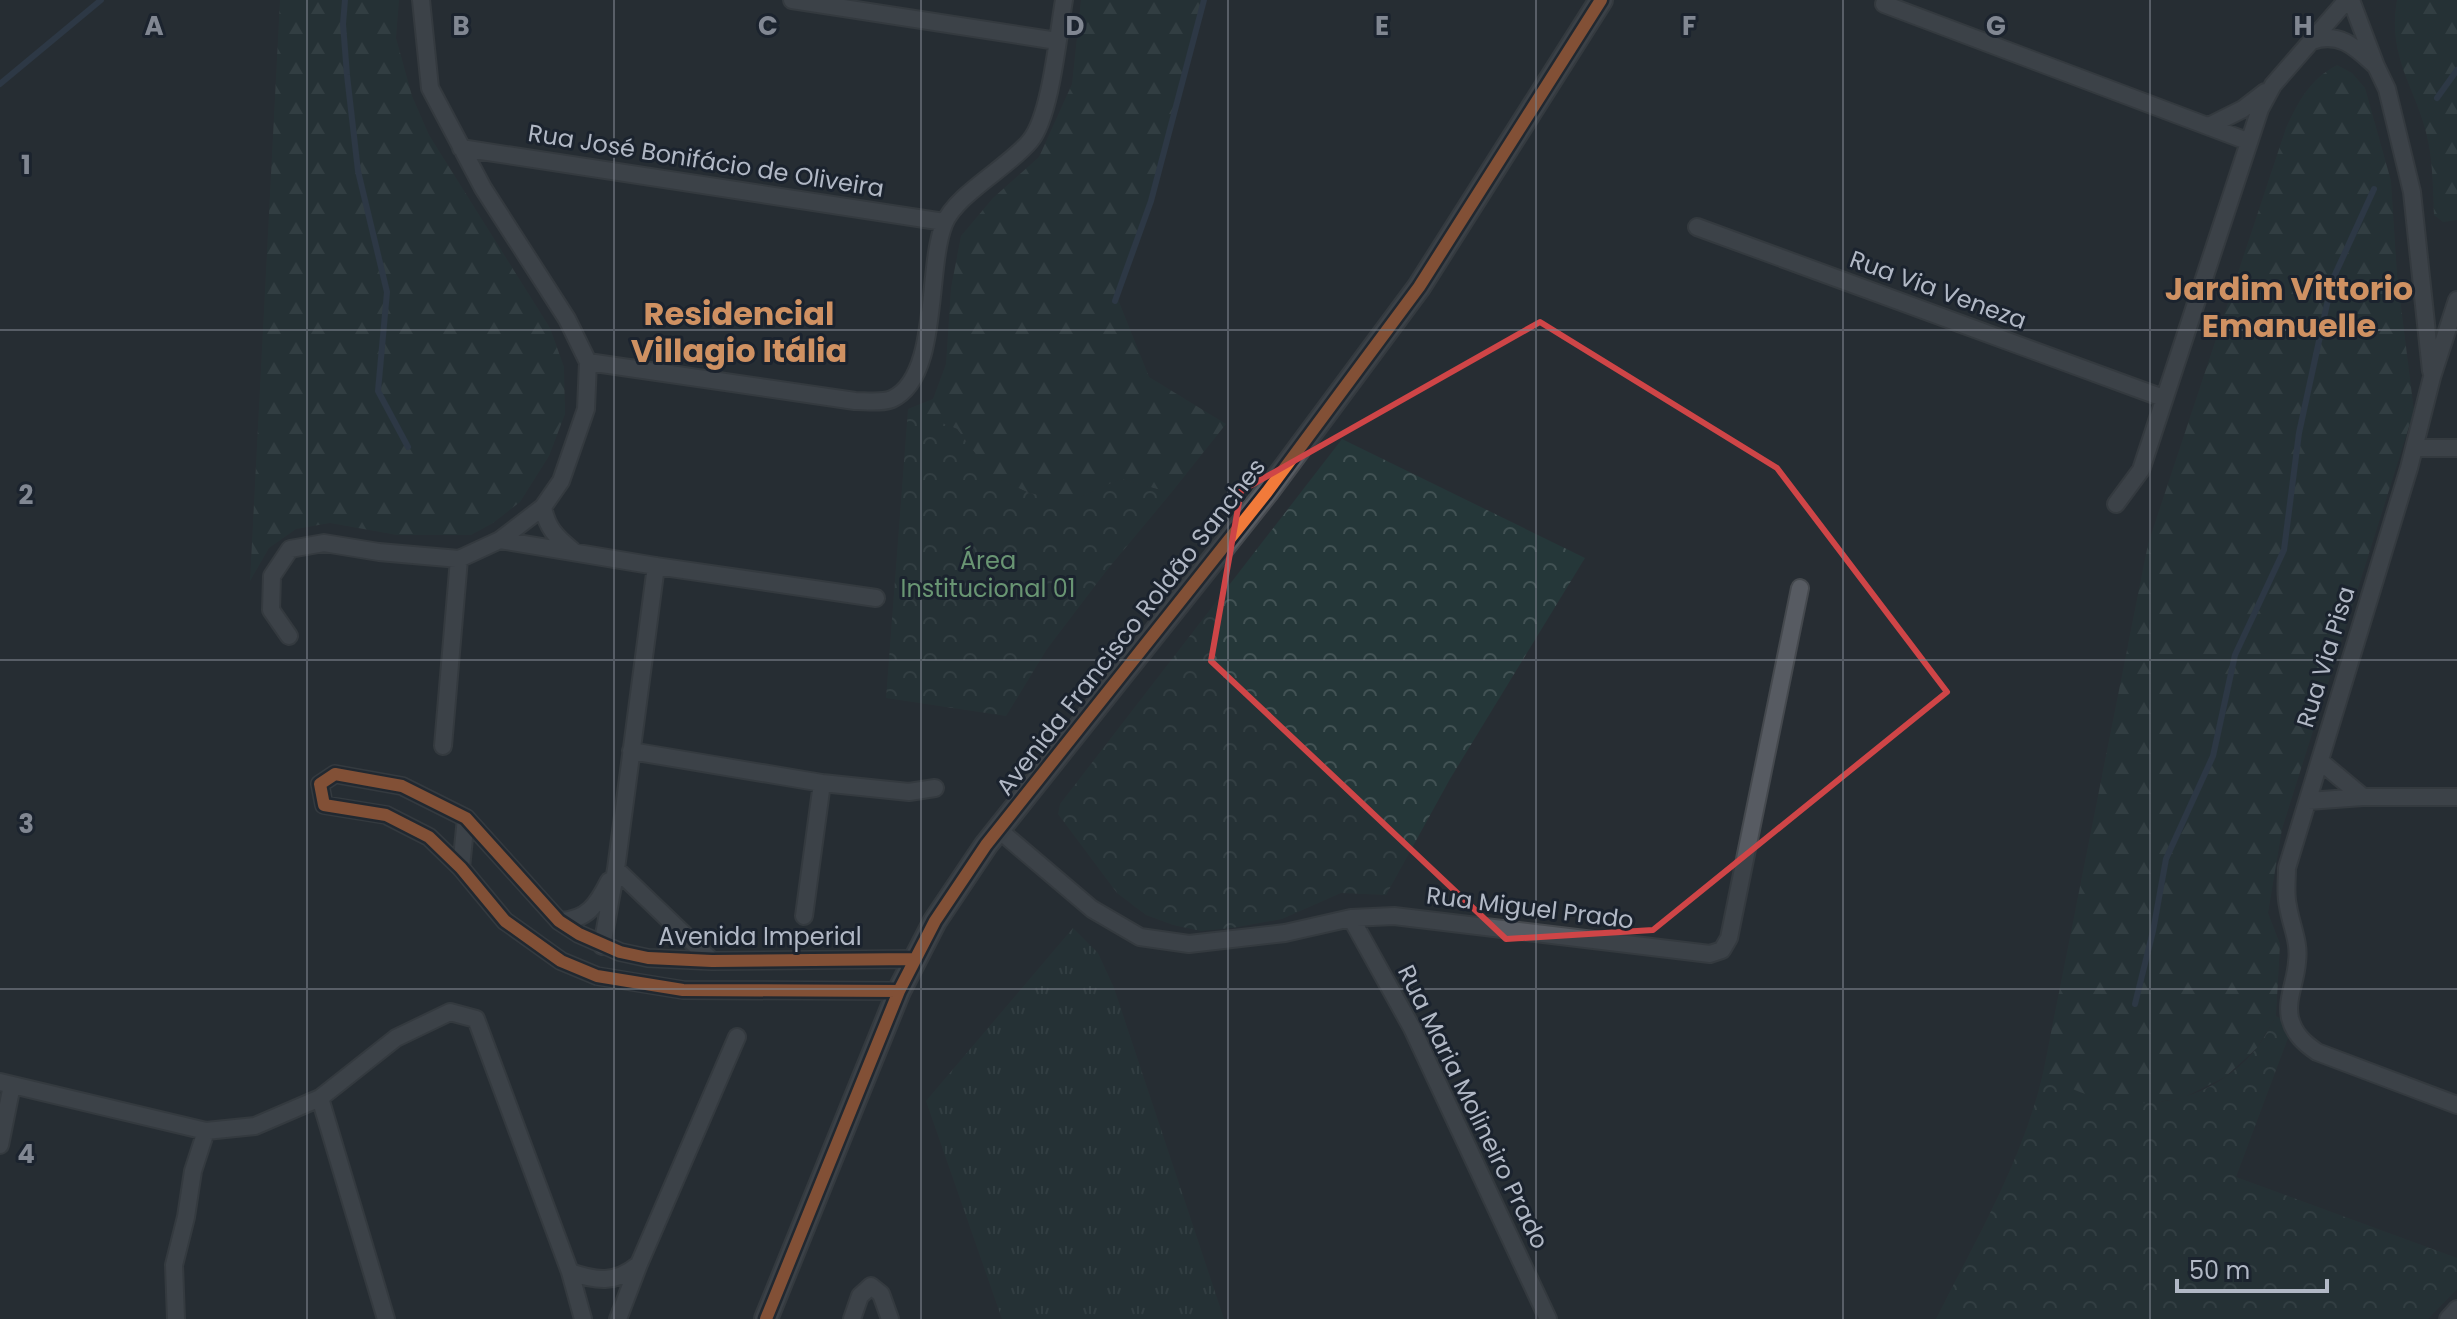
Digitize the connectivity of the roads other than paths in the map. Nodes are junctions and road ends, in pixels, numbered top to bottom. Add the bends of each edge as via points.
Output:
1 (421, 0) edge
2 (792, 0) edge
3 (1064, 0) edge
4 (1601, 0) edge
5 (2349, 0) edge
6 (1884, 4) dead end
7 (1057, 41) junction
8 (2312, 41) junction
9 (2376, 66) junction
10 (2273, 85) junction
11 (2209, 126) junction
12 (2247, 141) junction
13 (461, 148) junction
14 (944, 222) junction
15 (1697, 227) dead end
16 (2457, 300) edge
17 (588, 362) junction
18 (2432, 377) junction
19 (2163, 398) junction
20 (2414, 448) junction
21 (2457, 448) edge
22 (2116, 504) dead end
23 (543, 507) junction
24 (500, 540) junction
25 (573, 551) junction
26 (459, 559) junction
27 (656, 566) junction
28 (1800, 588) dead end
29 (876, 598) dead end
30 (289, 636) dead end
31 (443, 746) dead end
32 (631, 751) junction
33 (2320, 761) junction
34 (822, 783) junction
35 (935, 788) dead end
36 (2363, 797) junction
37 (2457, 797) edge
38 (2308, 801) junction
39 (466, 818) junction
40 (999, 830) junction
41 (461, 868) junction
42 (616, 869) junction
43 (804, 916) dead end
44 (1351, 918) junction
45 (559, 921) junction
46 (602, 946) junction
47 (915, 959) junction
48 (712, 961) junction
49 (899, 991) junction
50 (737, 1037) dead end
51 (6, 1083) edge
52 (320, 1098) junction
53 (2457, 1105) edge
54 (206, 1131) junction
55 (0, 1145) edge
56 (639, 1264) junction
57 (570, 1272) junction
58 (2457, 1309) edge
59 (176, 1319) edge
60 (386, 1319) edge
61 (583, 1319) edge
62 (618, 1319) edge
63 (766, 1319) edge
64 (852, 1319) edge
65 (890, 1319) edge
66 (1548, 1319) edge
67 (2448, 1319) edge

1 - 13 street via 430,88
2 - 7 street
3 - 7 street
4 - 40 street, Avenida Francisco Roldão Sanches via 1419,287 1267,492
5 - 8 street
5 - 9 street
6 - 11 street
7 - 14 street via 1044,113 1033,137
8 - 9 street via 2325,36 2346,42
8 - 10 street
9 - 18 street via 2387,89 2412,192
10 - 11 street via 2243,109
10 - 12 street
11 - 12 street
12 - 19 street
13 - 14 street, Rua José Bonifácio de Oliveira
13 - 17 street
14 - 17 street via 927,336 913,381 891,400 855,401
15 - 19 street, Rua Via Veneza
16 - 18 street, Rua Via Pisa
17 - 23 street via 586,409 561,481
18 - 20 street, Rua Via Pisa
19 - 22 street via 2141,470
20 - 21 street
20 - 33 street, Rua Via Pisa
23 - 24 street
23 - 25 street via 555,537
24 - 25 street
24 - 26 street
25 - 27 street
26 - 30 street via 324,543 290,549 272,576 271,610
26 - 31 street
27 - 29 street
27 - 32 street
28 - 44 street, Rua Miguel Prado via 1729,938 1722,950 1710,954 1394,916
32 - 34 street
32 - 42 street
33 - 36 street
33 - 38 street, Rua Via Pisa
34 - 35 street via 909,792
34 - 43 street
36 - 37 street
36 - 38 street
38 - 53 street, Rua Via Pisa via 2287,868 2298,960 2289,1001 2295,1031 2317,1052
39 - 41 street
39 - 41 street, Avenida Imperial via 402,786 335,774 320,784 324,805 408,824
39 - 45 street, Avenida Imperial
40 - 44 street, Rua Miguel Prado via 1092,909 1140,937 1189,944 1285,933
40 - 47 street, Avenida Francisco Roldão Sanches
41 - 49 street, Avenida Imperial via 505,921 561,961 597,976 683,990
42 - 45 street via 587,913
42 - 46 street
42 - 48 street
44 - 66 street, Rua Maria Molineiro Prado via 1412,1028
45 - 46 street, Avenida Imperial
46 - 48 street, Avenida Imperial via 648,958
47 - 48 street, Avenida Imperial
47 - 49 street, Avenida Francisco Roldão Sanches
49 - 63 street, Avenida Francisco Roldão Sanches
50 - 56 street
51 - 54 street
51 - 55 street
52 - 54 street via 255,1126
52 - 57 street via 396,1038 450,1012 476,1019
52 - 60 street
54 - 59 street via 174,1265
56 - 57 street via 609,1280
56 - 62 street
57 - 61 street
58 - 67 street
64 - 65 street via 860,1296 871,1286 881,1294

